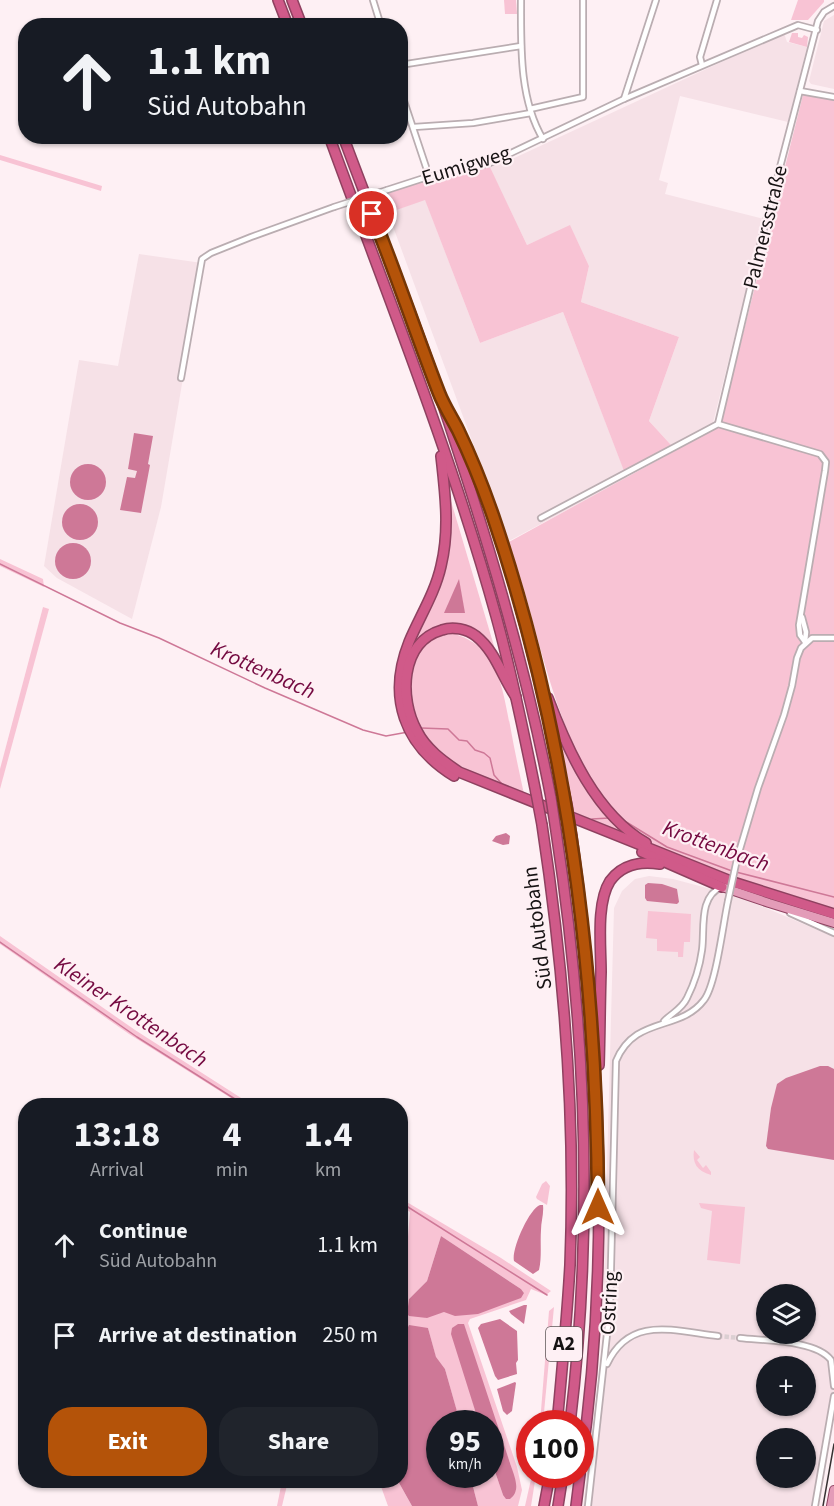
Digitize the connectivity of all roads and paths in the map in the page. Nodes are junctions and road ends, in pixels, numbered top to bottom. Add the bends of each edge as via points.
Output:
1 (278, 0) edge
2 (292, 0) edge
3 (374, 0) edge
4 (380, 0) edge
5 (521, 0) edge
6 (583, 0) edge
7 (656, 0) edge
8 (717, 0) edge
9 (832, 0) edge
10 (834, 6) edge
11 (285, 18) edge
12 (299, 18) edge
13 (379, 18) edge
14 (817, 30) junction
15 (521, 46) junction
16 (408, 64) edge
17 (702, 65) junction
18 (800, 91) junction
19 (834, 97) edge
20 (624, 99) junction
21 (408, 111) edge
22 (530, 111) junction
23 (414, 127) junction
24 (543, 139) junction
25 (332, 144) edge
26 (346, 144) edge
27 (426, 167) dead end
28 (181, 378) dead end
29 (440, 396) junction
30 (718, 424) junction
31 (439, 437) junction
32 (541, 518) dead end
33 (834, 638) edge
34 (805, 642) junction
35 (538, 673) junction
36 (516, 697) junction
37 (410, 726) junction
38 (419, 741) junction
39 (677, 860) junction
40 (682, 871) junction
41 (722, 886) junction
42 (768, 903) junction
43 (834, 914) edge
44 (834, 922) edge
45 (834, 933) edge
46 (662, 1023) junction
47 (598, 1125) junction
48 (718, 1336) tunnel mouth
49 (740, 1338) tunnel mouth
50 (604, 1369) junction
51 (834, 1386) edge
52 (834, 1396) edge
53 (558, 1410) edge
54 (571, 1410) edge
55 (588, 1410) edge
56 (547, 1488) edge
57 (561, 1488) edge
58 (578, 1488) edge
59 (834, 1490) edge
60 (544, 1506) edge
61 (558, 1506) edge
62 (576, 1506) edge
63 (588, 1506) edge
64 (814, 1506) edge
65 (831, 1506) edge

1 - 11 highway
2 - 12 highway
3 - 4 street
3 - 13 street
5 - 15 street
6 - 22 street via 583,97
7 - 20 street
8 - 17 street via 700,57
9 - 10 street
10 - 14 street via 820,16
14 - 17 street, Eumigweg via 798,25
14 - 18 street, Palmersstraße
15 - 16 street
15 - 22 street
17 - 20 street, Eumigweg
18 - 19 street
18 - 30 street, Palmersstraße
20 - 24 street, Eumigweg
21 - 23 street
22 - 23 street via 473,123
22 - 24 street
23 - 27 street
24 - 28 street, Eumigweg, bridge via 490,163 421,179 210,253 202,259
25 - 31 highway, Süd Autobahn / A2
26 - 29 highway, Süd Autobahn / A2
29 - 35 highway via 492,514
29 - 54 highway, Süd Autobahn / A2, bridge via 505,601 538,733 566,895 584,1134 583,1267
30 - 32 street
30 - 34 street via 824,457 825,471 799,625
31 - 36 highway, Süd Autobahn / A2 via 496,616
31 - 37 highway via 447,506 445,547 435,587 404,658 399,690
33 - 34 street via 812,638
34 - 46 street, Ostring, bridge via 737,858 712,985 705,1000 694,1010
35 - 39 highway via 570,750 609,812 643,841
35 - 47 highway, bridge via 572,837 589,986
36 - 37 highway via 486,645 468,631 447,628 424,637 410,660 406,690
36 - 53 highway, Süd Autobahn / A2, bridge via 542,825 563,989 569,1082 570,1265
37 - 38 highway
38 - 39 highway via 459,772
38 - 40 highway via 436,763 458,778 576,823
39 - 43 highway
40 - 41 highway
40 - 47 highway via 646,862 632,865 611,880 605,892
41 - 42 main road
41 - 46 street via 712,893 707,904 700,959 687,998
42 - 44 main road
42 - 45 street
46 - 50 street, Ostring via 630,1038 616,1061 610,1307
47 - 55 highway via 598,1292
48 - 50 street via 639,1331 623,1340
49 - 51 street via 823,1352 832,1364
50 - 63 street, Ostring
52 - 64 street
56 - 60 highway
57 - 61 highway
58 - 62 highway
59 - 65 main road

